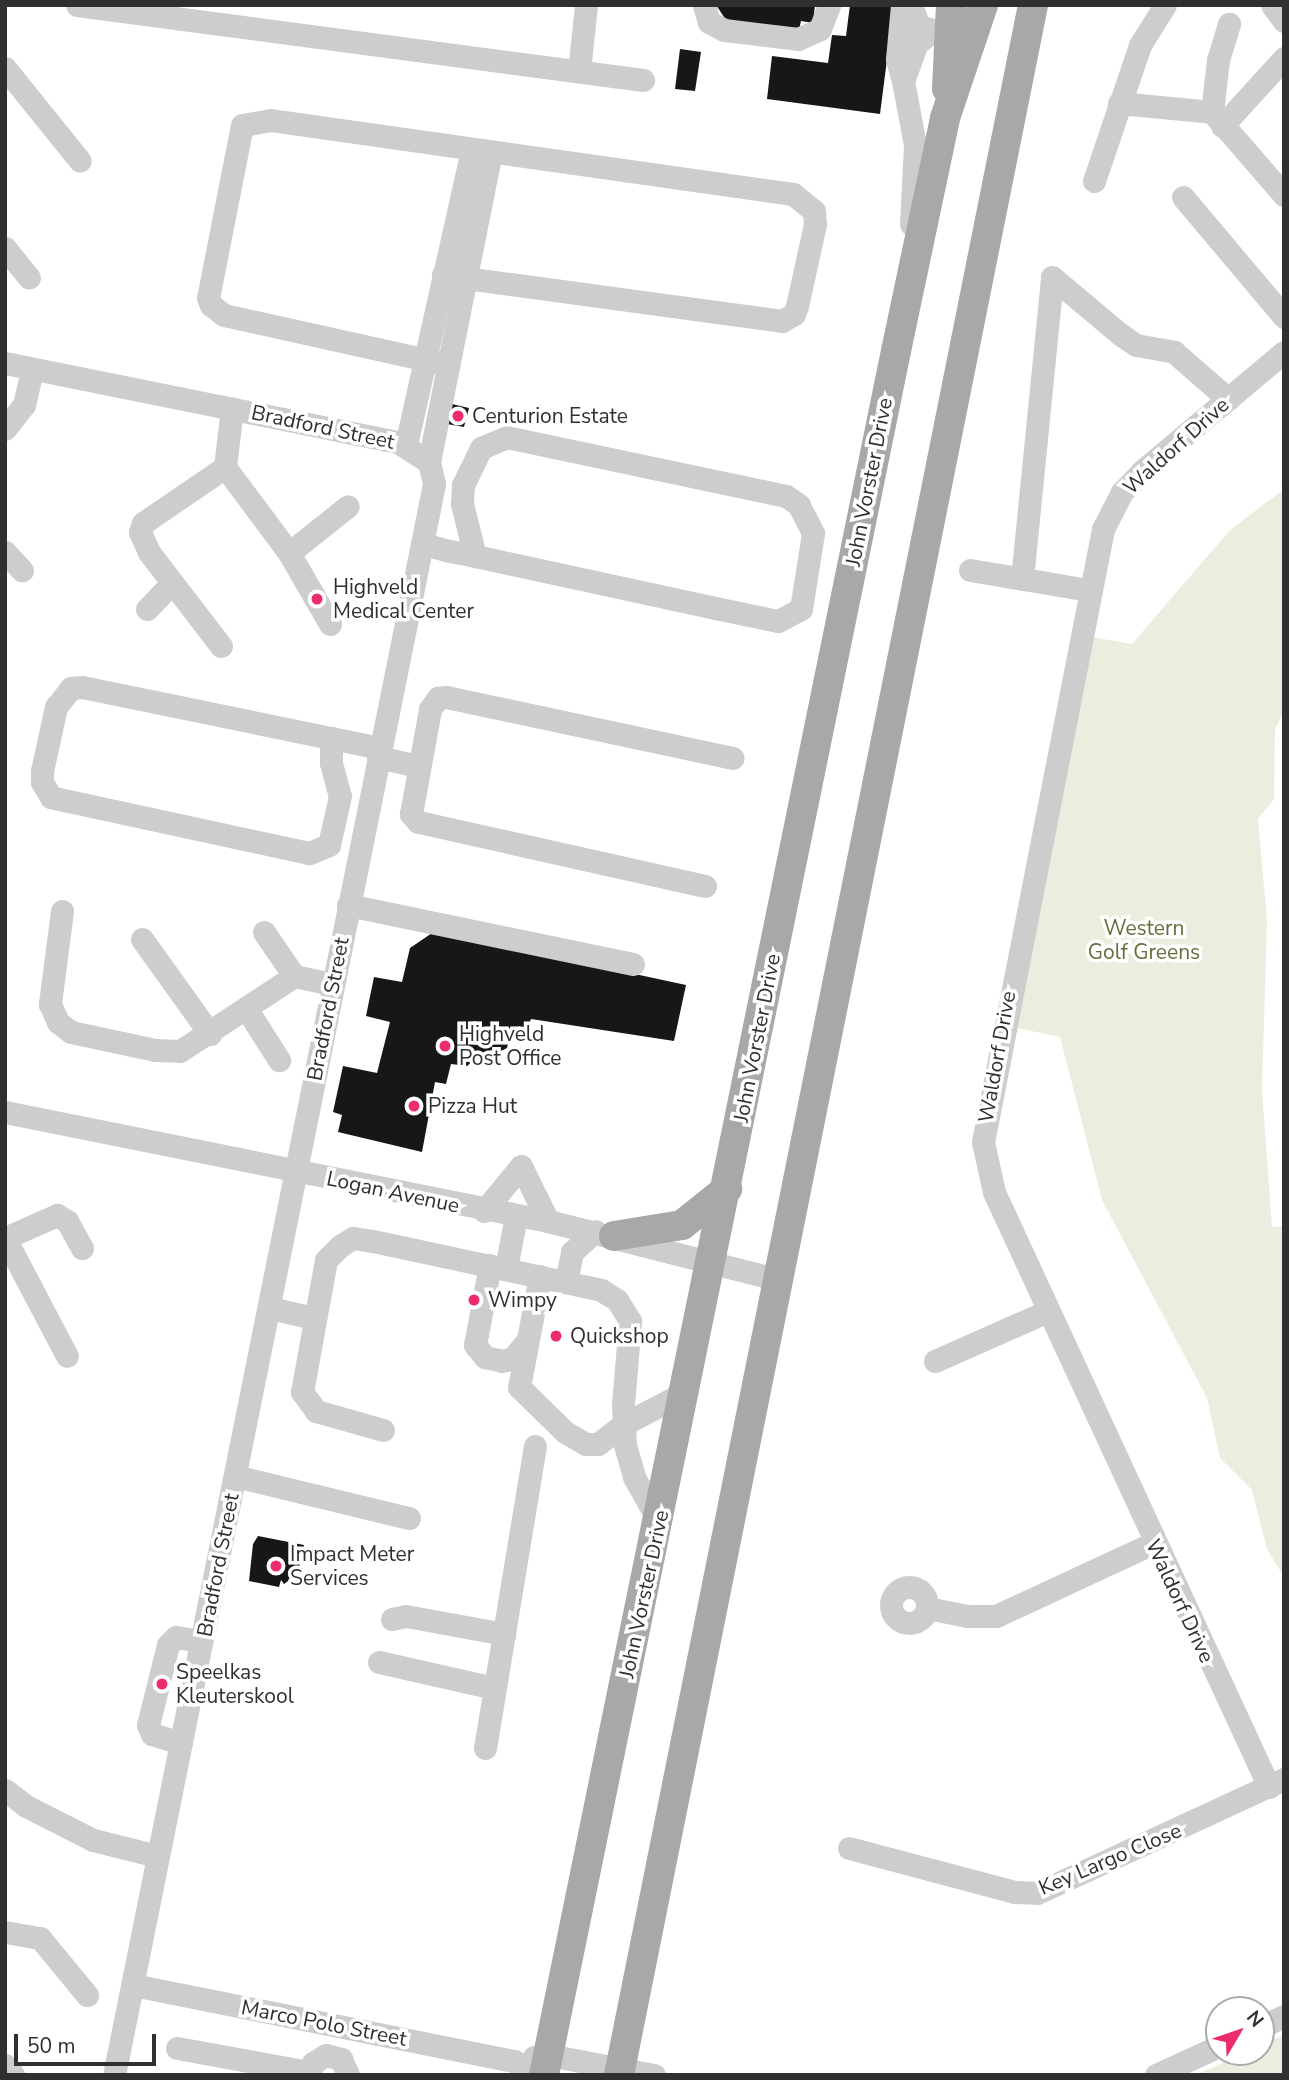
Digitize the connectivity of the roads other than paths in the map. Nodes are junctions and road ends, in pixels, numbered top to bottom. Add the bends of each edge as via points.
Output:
1 (586, 5) edge
2 (704, 5) edge
3 (830, 5) edge
4 (902, 5) edge
5 (911, 5) edge
6 (983, 5) edge
7 (1033, 5) edge
8 (1165, 5) edge
9 (1272, 5) edge
10 (82, 6) edge
11 (1284, 21) edge
12 (1229, 24) dead end
13 (952, 27) edge
14 (1284, 58) edge
15 (5, 68) edge
16 (579, 71) junction
17 (643, 80) dead end
18 (903, 80) junction
19 (1119, 103) junction
20 (1217, 119) junction
21 (482, 151) junction
22 (80, 161) dead end
23 (1094, 181) dead end
24 (1284, 195) edge
25 (1183, 197) dead end
26 (919, 246) junction
27 (5, 248) edge
28 (453, 277) junction
29 (29, 278) dead end
30 (1284, 317) edge
31 (1284, 352) edge
32 (424, 358) junction
33 (5, 363) edge
34 (449, 365) junction
35 (32, 369) junction
36 (1228, 399) junction
37 (232, 408) junction
38 (5, 429) edge
39 (406, 445) junction
40 (429, 462) junction
41 (225, 467) junction
42 (348, 506) dead end
43 (423, 544) junction
44 (5, 552) edge
45 (289, 553) junction
46 (475, 556) junction
47 (22, 570) dead end
48 (970, 570) dead end
49 (1022, 579) junction
50 (172, 583) junction
51 (1088, 590) junction
52 (146, 609) dead end
53 (330, 624) dead end
54 (221, 646) dead end
55 (331, 738) junction
56 (379, 752) junction
57 (733, 758) dead end
58 (418, 766) junction
59 (705, 886) dead end
60 (348, 905) junction
61 (62, 911) dead end
62 (264, 932) dead end
63 (142, 939) dead end
64 (633, 964) dead end
65 (294, 976) junction
66 (332, 984) junction
67 (246, 1008) junction
68 (210, 1034) junction
69 (279, 1060) dead end
70 (5, 1112) edge
71 (298, 1172) junction
72 (727, 1189) junction
73 (484, 1210) junction
74 (516, 1216) junction
75 (548, 1221) junction
76 (605, 1234) junction
77 (5, 1238) edge
78 (82, 1248) dead end
79 (714, 1262) junction
80 (498, 1266) junction
81 (541, 1276) junction
82 (779, 1280) junction
83 (566, 1281) junction
84 (270, 1308) junction
85 (1048, 1311) junction
86 (314, 1318) junction
87 (526, 1342) junction
88 (67, 1356) dead end
89 (935, 1362) dead end
90 (687, 1391) junction
91 (624, 1424) junction
92 (383, 1430) dead end
93 (535, 1446) dead end
94 (235, 1476) junction
95 (409, 1518) dead end
96 (659, 1522) junction
97 (1153, 1543) junction
98 (927, 1608) dead end
99 (392, 1619) dead end
100 (504, 1634) junction
101 (202, 1641) junction
102 (379, 1662) dead end
103 (161, 1674) junction
104 (194, 1683) junction
105 (494, 1688) junction
106 (154, 1703) junction
107 (188, 1710) junction
108 (181, 1743) junction
109 (485, 1748) dead end
110 (1276, 1783) edge
111 (5, 1790) edge
112 (849, 1848) dead end
113 (157, 1856) junction
114 (5, 1932) edge
115 (133, 1985) junction
116 (87, 1996) dead end
117 (337, 2026) junction
118 (177, 2048) dead end
119 (1205, 2052) edge
120 (333, 2056) junction
121 (5, 2065) edge
122 (542, 2068) edge
123 (619, 2071) edge
124 (309, 2074) edge
125 (13, 2075) edge
126 (114, 2075) edge
127 (348, 2075) edge
128 (654, 2075) edge
129 (1156, 2075) edge

1 - 16 street
2 - 3 street via 709,22 724,30 798,39 820,29
4 - 18 street via 897,59
5 - 13 street via 913,19
6 - 13 main road, John Vorster Drive
7 - 82 main road
8 - 19 street via 1140,44
9 - 11 street
10 - 16 street
12 - 20 street via 1218,60
13 - 18 street via 917,43
13 - 26 main road, John Vorster Drive via 945,118
14 - 20 street
15 - 22 street
16 - 17 street
18 - 26 street via 915,145 911,232
19 - 20 street
19 - 23 street
20 - 24 street
21 - 28 street
21 - 28 street via 793,194 814,211 812,236 794,314 782,321
21 - 32 street via 264,119 250,121 239,132 208,298 211,305 223,314
25 - 30 street
26 - 72 main road, John Vorster Drive
27 - 29 street
28 - 32 street
28 - 34 street
31 - 36 street, Waldorf Drive
32 - 34 street
32 - 39 street
33 - 35 street, Bradford Street
34 - 40 street
35 - 37 street, Bradford Street
35 - 38 street via 24,405
36 - 49 street via 1174,352 1136,345 1120,334 1052,277
36 - 51 street, Waldorf Drive via 1122,492 1103,529
37 - 39 street, Bradford Street
37 - 41 street
39 - 40 street, Bradford Street
40 - 43 street, Bradford Street via 434,484
41 - 45 street
41 - 50 street via 141,527 149,552
42 - 45 street
43 - 46 street
43 - 56 street, Bradford Street
44 - 47 street
45 - 53 street
46 - 46 street via 462,504 463,485 481,448 507,437 786,496 799,505 813,533 801,609 778,621
48 - 49 street
49 - 51 street
50 - 52 street
50 - 54 street
51 - 85 street, Waldorf Drive via 983,1142 994,1192
55 - 55 street via 331,763 340,796 332,839 317,853 62,803 45,792 42,782 56,707 76,687
55 - 56 street
56 - 58 street
56 - 60 street, Bradford Street
57 - 58 street via 446,697 438,698 430,709
58 - 59 street via 411,814 423,825
60 - 64 street
60 - 66 street, Bradford Street
61 - 68 street via 50,991 58,1022 71,1032 155,1050 180,1051
62 - 65 street
63 - 68 street
65 - 66 street
65 - 67 street
66 - 71 street, Bradford Street
67 - 68 street
67 - 69 street
70 - 71 street, Logan Avenue
71 - 73 street, Logan Avenue
71 - 84 street, Bradford Street
72 - 76 main road via 682,1225
72 - 79 main road, John Vorster Drive
73 - 74 street, Logan Avenue
73 - 75 street via 521,1166
74 - 75 street, Logan Avenue
74 - 80 street
75 - 76 street, Logan Avenue
76 - 79 street, Logan Avenue
76 - 83 street via 572,1252
77 - 78 street via 57,1215 67,1220
77 - 88 street
79 - 82 street, Logan Avenue
79 - 90 main road, John Vorster Drive
80 - 81 street
80 - 86 street via 353,1238 326,1260
80 - 87 street via 475,1345 485,1357 502,1361 513,1358
81 - 83 street
81 - 87 street
82 - 123 main road
83 - 91 street via 609,1294 627,1312 632,1338
84 - 86 street
84 - 94 street, Bradford Street
85 - 89 street
85 - 97 street, Waldorf Drive
86 - 92 street via 304,1398 327,1415
87 - 91 street via 519,1387 565,1432 586,1444 598,1444
90 - 91 street
90 - 96 main road, John Vorster Drive
91 - 96 street via 634,1477
93 - 100 street
94 - 95 street
94 - 101 street, Bradford Street
96 - 122 main road, John Vorster Drive
97 - 98 street via 996,1616
97 - 110 street, Waldorf Drive
99 - 100 street via 406,1616
100 - 105 street
101 - 103 street via 172,1639
101 - 104 street, Bradford Street
102 - 105 street
103 - 104 street
103 - 106 street
104 - 107 street, Bradford Street
105 - 109 street
106 - 107 street
106 - 108 street via 149,1731
107 - 108 street, Bradford Street
108 - 113 street, Bradford Street
110 - 112 street, Key Largo Close via 1037,1893 1014,1892
111 - 113 street via 26,1806 93,1840
113 - 115 street, Bradford Street
114 - 116 street via 40,1938
115 - 117 street, Marco Polo Street
115 - 126 street, Bradford Street
117 - 120 street
117 - 122 street, Marco Polo Street
118 - 124 street
119 - 129 street
120 - 124 street via 318,2058
120 - 127 street via 346,2064
121 - 125 street
122 - 123 street
123 - 128 street

